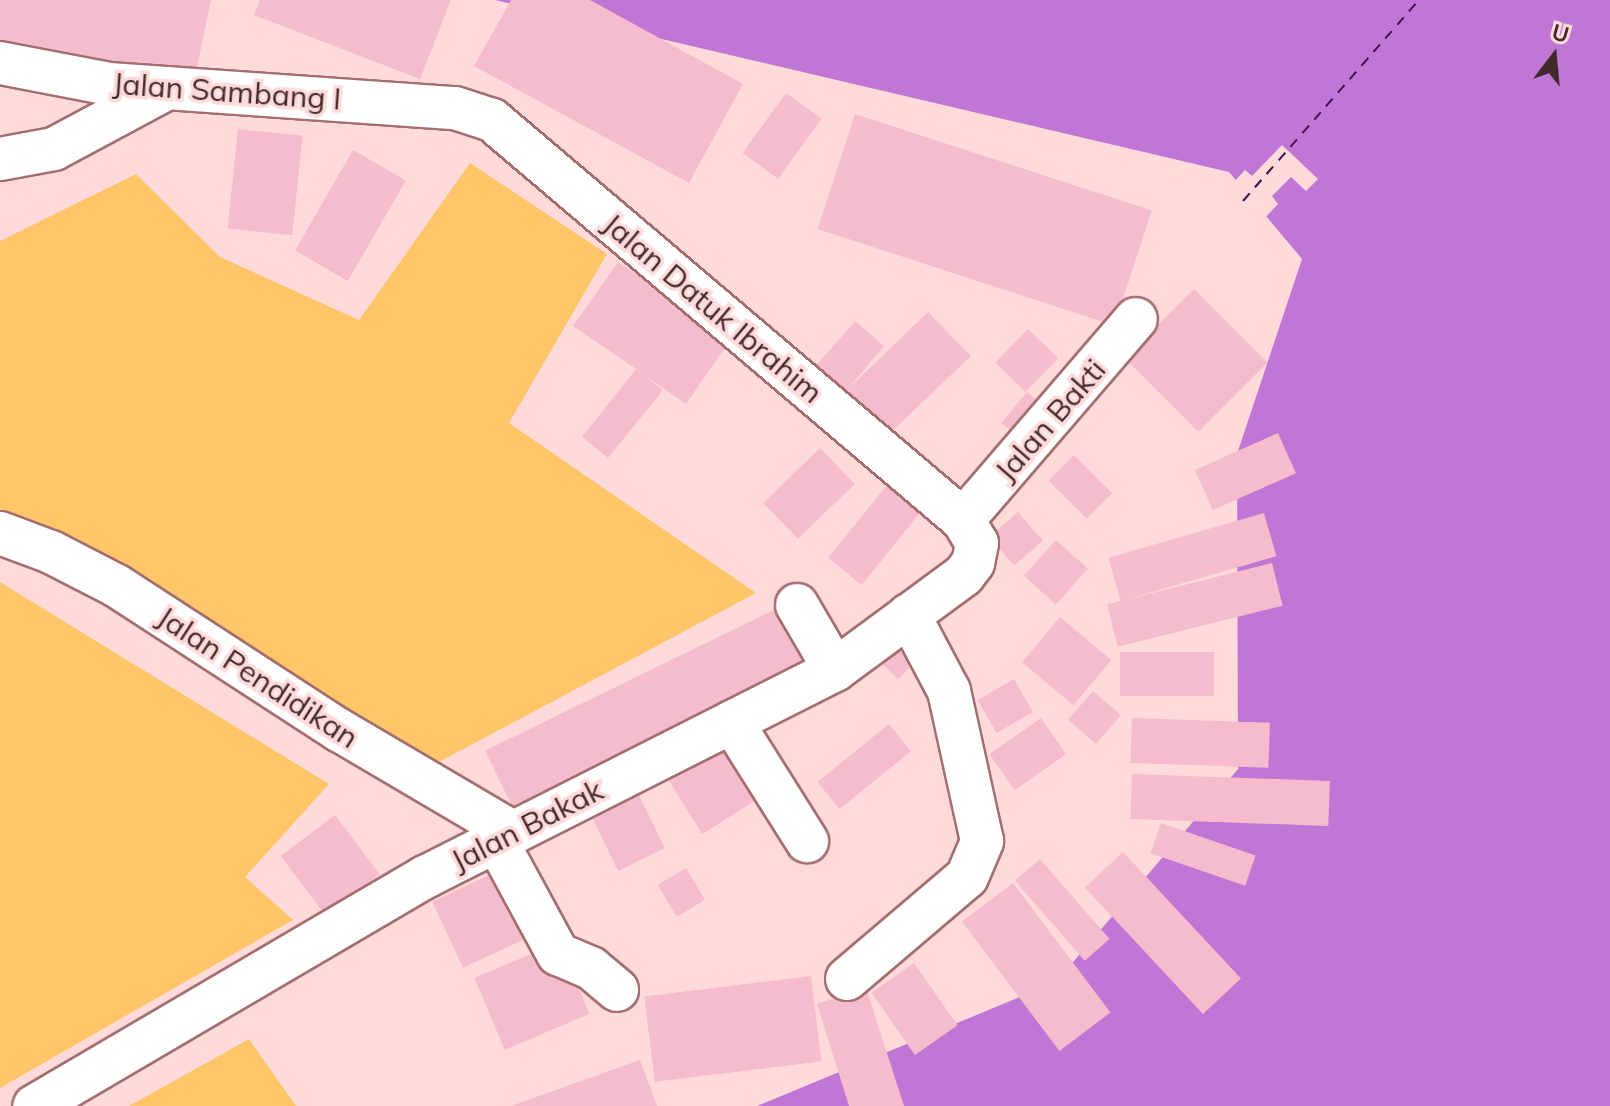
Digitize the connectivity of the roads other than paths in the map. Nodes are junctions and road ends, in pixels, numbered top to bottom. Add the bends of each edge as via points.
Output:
1 (0, 63) edge
2 (168, 88) junction
3 (455, 108) joint
4 (0, 159) edge
5 (1136, 319) dead end
6 (963, 520) junction
7 (0, 533) edge
8 (797, 605) dead end
9 (909, 615) junction
10 (835, 670) junction
11 (732, 722) junction
12 (504, 836) junction
13 (807, 841) dead end
14 (847, 979) dead end
15 (617, 990) dead end
16 (34, 1106) edge

1 - 2 street, Jalan Sambang I via 109,84
2 - 3 street, Jalan Sambang I
2 - 4 street via 54,149
3 - 6 street, Jalan Datuk Ibrahim via 492,120
5 - 6 street, Jalan Bakti
6 - 9 street, Jalan Bakak via 977,543 973,563
7 - 12 street, Jalan Pendidikan via 117,586
8 - 10 street
9 - 10 street, Jalan Bakak
9 - 14 street via 949,691 982,841 967,877
10 - 11 street, Jalan Bakak
11 - 12 street, Jalan Bakak
11 - 13 street
12 - 15 street via 558,954 591,968
12 - 16 street, Jalan Bakak via 339,925

